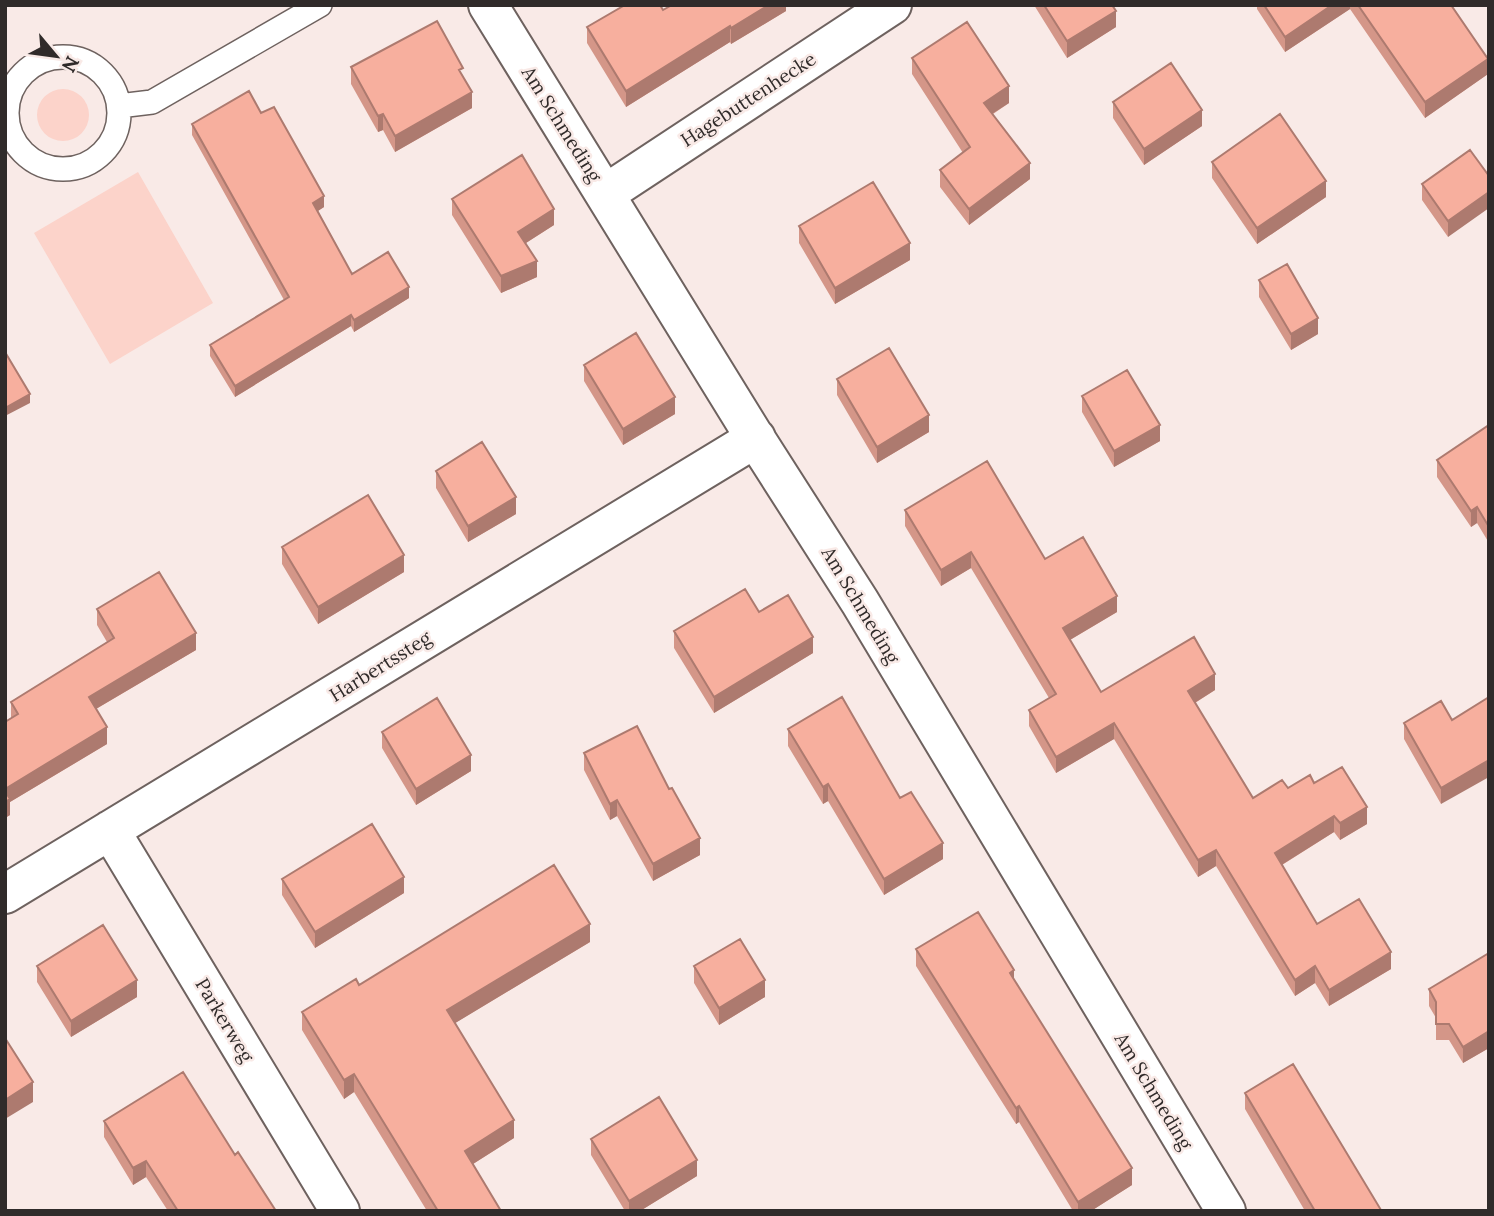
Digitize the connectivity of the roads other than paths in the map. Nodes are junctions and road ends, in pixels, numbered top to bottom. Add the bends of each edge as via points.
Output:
1 (320, 5) edge
2 (488, 5) edge
3 (892, 5) edge
4 (120, 106) junction
5 (6, 119) edge
6 (605, 194) junction
7 (756, 438) junction
8 (110, 830) junction
9 (5, 894) edge
10 (340, 1211) edge
11 (1226, 1211) edge

1 - 4 lane via 152,102
2 - 6 street, Am Schmeding
3 - 6 street, Hagebuttenhecke
4 - 5 lane via 113,85 98,68 79,58 57,56 36,63 20,77 9,97
4 - 5 lane via 118,128 107,148 91,162 69,169 48,167 28,157 14,140
6 - 7 street, Am Schmeding
7 - 8 street, Harbertssteg
7 - 11 street, Am Schmeding
8 - 9 street, Harbertssteg
8 - 10 street, Parkerweg

